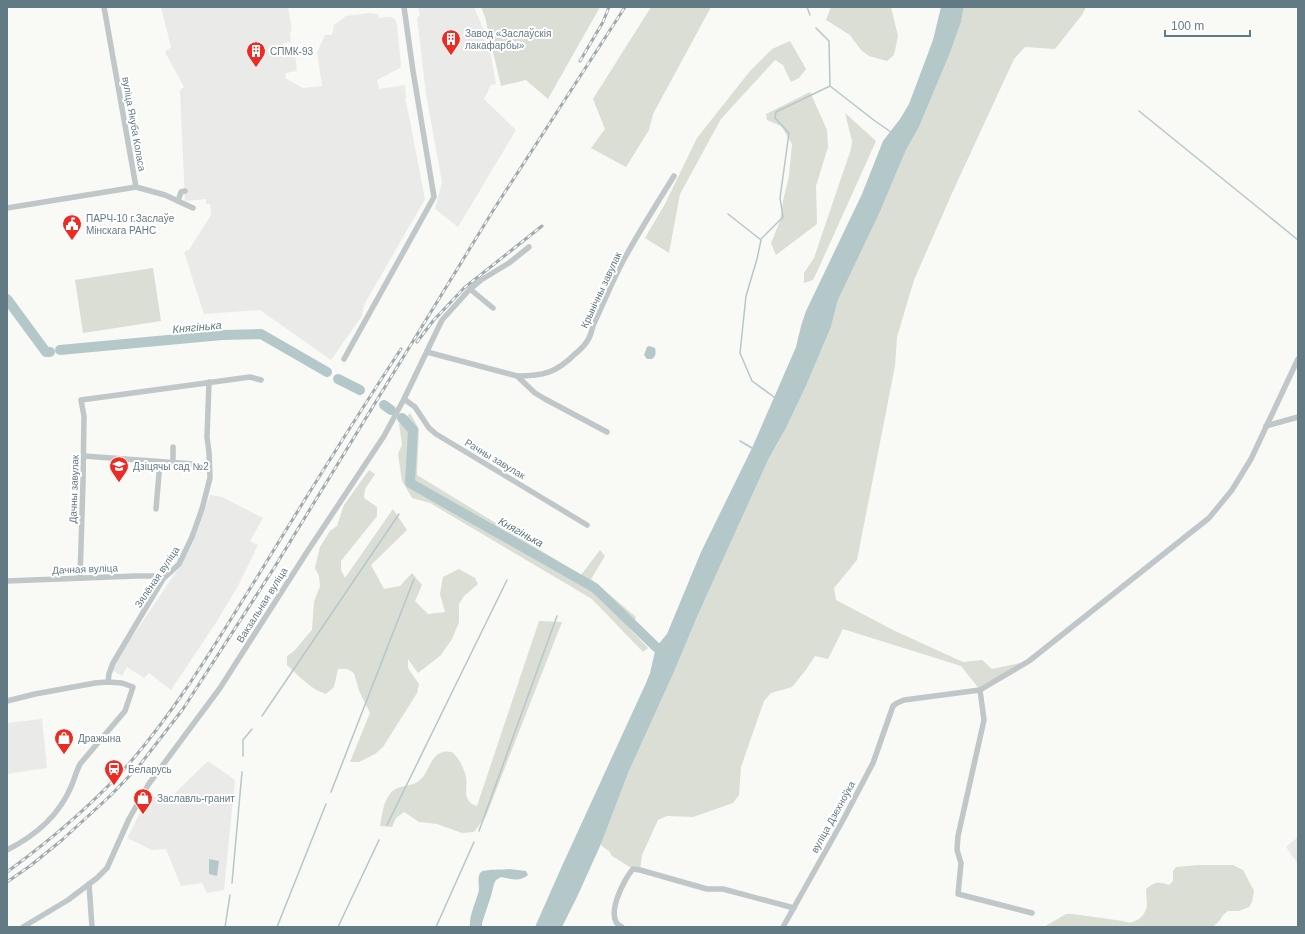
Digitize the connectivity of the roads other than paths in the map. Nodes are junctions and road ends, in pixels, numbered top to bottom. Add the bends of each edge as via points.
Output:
1 (104, 7) edge
2 (404, 7) edge
3 (674, 176) dead end
4 (136, 187) junction
5 (185, 191) dead end
6 (178, 201) junction
7 (7, 208) edge
8 (193, 208) dead end
9 (529, 247) dead end
10 (470, 289) junction
11 (493, 308) dead end
12 (427, 352) junction
13 (344, 359) dead end
14 (1298, 359) edge
15 (517, 376) junction
16 (261, 380) dead end
17 (209, 382) junction
18 (404, 399) junction
19 (1298, 418) edge
20 (1266, 426) junction
21 (607, 432) dead end
22 (173, 447) dead end
23 (84, 456) junction
24 (160, 462) junction
25 (173, 463) junction
26 (193, 464) dead end
27 (156, 509) dead end
28 (587, 525) dead end
29 (80, 578) junction
30 (163, 579) junction
31 (7, 581) edge
32 (108, 682) junction
33 (980, 690) junction
34 (7, 701) edge
35 (7, 850) edge
36 (89, 884) junction
37 (794, 908) junction
38 (1032, 913) dead end
39 (23, 927) edge
40 (92, 927) edge
41 (622, 927) edge
42 (783, 927) edge

1 - 4 street, вуліца Якуба Коласа
2 - 13 street via 434,196
3 - 15 street, Крынічны завулак via 622,264 583,346 568,361 550,373
4 - 6 street
4 - 7 street, вуліца Якуба Коласа
5 - 6 street via 181,192
6 - 8 street
9 - 10 street, Вакзальная вуліца
10 - 11 street
10 - 12 street, Вакзальная вуліца via 442,320
12 - 15 street
12 - 18 street, Вакзальная вуліца
14 - 20 street
15 - 21 street via 544,399
16 - 17 street via 250,377
17 - 23 street, Дачны завулак via 81,400 84,416
17 - 30 street, Зялёная вуліца via 207,437 210,478 192,537 178,564
18 - 28 street, Рачны завулак via 415,407 436,434
18 - 36 street, Вакзальная вуліца via 384,436 220,688 148,785 107,868
19 - 20 street
20 - 33 street via 1251,459 1232,490 1209,518 1029,661
22 - 25 street
23 - 24 street
23 - 29 street, Дачны завулак
24 - 25 street
24 - 27 street
25 - 26 street
29 - 30 street, Дачная вуліца via 153,576
29 - 31 street, Дачная вуліца
30 - 32 street, Зялёная вуліца via 113,664
32 - 34 street
32 - 35 street via 133,687 125,711 80,764 71,787 57,811 43,827
33 - 37 street, вуліца Дзехноўка via 904,700 893,706 873,763
33 - 38 street via 984,720 958,836 957,850 961,863 958,894
36 - 39 street, Вакзальная вуліца
36 - 40 street
37 - 41 street via 723,889 707,889 633,869 619,890 615,908 614,917
37 - 42 street, вуліца Дзехноўка

